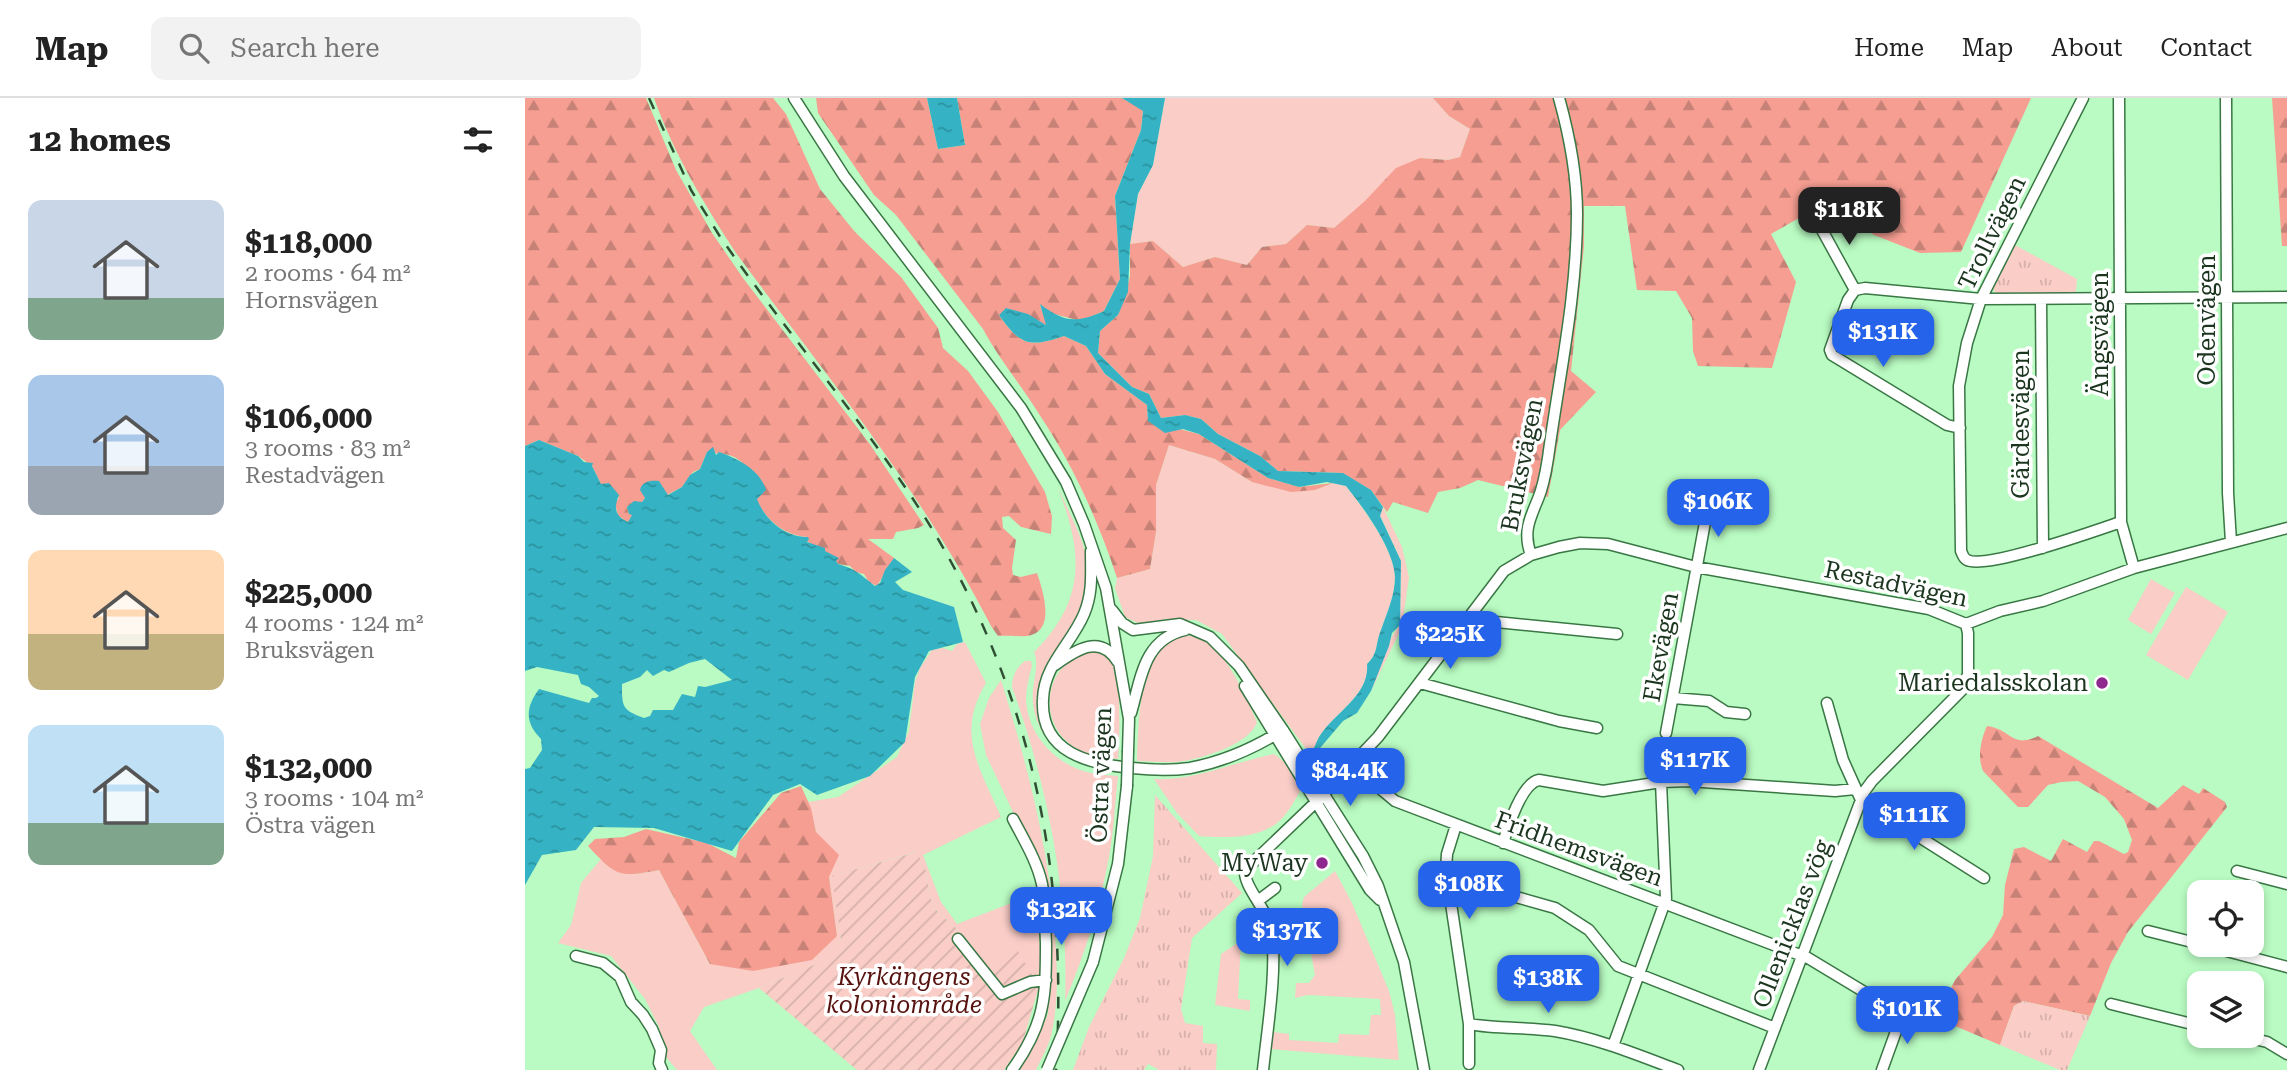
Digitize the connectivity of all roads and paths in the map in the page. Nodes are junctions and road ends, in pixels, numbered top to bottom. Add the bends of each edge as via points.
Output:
1 (794, 98) edge
2 (1559, 98) edge
3 (2083, 98) edge
4 (2119, 98) edge
5 (2226, 98) edge
6 (1816, 219) dead end
7 (1855, 290) junction
8 (2287, 297) edge
9 (2121, 298) junction
10 (2228, 298) junction
11 (1982, 299) junction
12 (2041, 299) junction
13 (1959, 429) junction
14 (1708, 506) dead end
15 (2121, 522) junction
16 (2287, 528) edge
17 (1091, 541) junction
18 (2231, 542) junction
19 (2043, 548) junction
20 (1531, 555) junction
21 (1696, 567) junction
22 (2134, 568) junction
23 (1110, 607) junction
24 (1470, 617) junction
25 (1966, 624) junction
26 (1191, 628) junction
27 (1617, 634) dead end
28 (1053, 667) junction
29 (1121, 667) junction
30 (1420, 683) junction
31 (1673, 698) junction
32 (1827, 703) dead end
33 (1745, 714) dead end
34 (1129, 719) junction
35 (1597, 728) dead end
36 (1279, 733) junction
37 (1666, 733) dead end
38 (1352, 765) junction
39 (1661, 782) junction
40 (1855, 789) junction
41 (1320, 798) junction
42 (1861, 800) junction
43 (1013, 820) dead end
44 (1456, 825) junction
45 (1503, 843) junction
46 (2237, 871) dead end
47 (1984, 878) dead end
48 (2287, 884) edge
49 (1275, 888) dead end
50 (1450, 899) junction
51 (1259, 900) junction
52 (1665, 903) junction
53 (2148, 931) dead end
54 (2187, 940) edge
55 (959, 941) dead end
56 (576, 957) dead end
57 (2250, 957) edge
58 (1801, 958) junction
59 (2287, 967) edge
60 (1640, 975) junction
61 (1046, 980) junction
62 (1876, 999) dead end
63 (2111, 1004) dead end
64 (1903, 1012) dead end
65 (2187, 1023) edge
66 (1472, 1025) junction
67 (1775, 1028) junction
68 (2264, 1041) edge
69 (1613, 1046) junction
70 (2287, 1054) edge
71 (1469, 1064) dead end
72 (1422, 1066) edge
73 (662, 1070) edge
74 (1012, 1070) edge
75 (1047, 1070) edge
76 (1263, 1070) edge
77 (1678, 1070) edge
78 (1759, 1070) edge
79 (1882, 1070) edge

1 - 17 street, Östra vägen via 844,176 1021,408 1053,458
2 - 20 street, Bruksvägen via 1577,212 1574,267 1548,459 1526,532
3 - 11 street, Trollvägen
4 - 9 street, Ängsvägen
5 - 10 street, Odenvägen
6 - 7 street
7 - 11 street
7 - 13 street via 1847,300 1832,355
8 - 10 street
9 - 10 street
9 - 12 street
9 - 15 street, Ängsvägen
10 - 18 street, Odenvägen
11 - 12 street
11 - 13 street, Trollvägen via 1961,370
12 - 19 street, Gärdesvägen
13 - 19 street, Trollvägen via 1961,551 1967,560
14 - 21 street, Ekevägen
15 - 19 street
15 - 22 street, Ängsvägen
16 - 18 street, Restadvägen
17 - 23 street, Östra vägen
17 - 28 street via 1092,583 1087,606
18 - 22 street, Restadvägen
20 - 21 street, Restadvägen via 1571,544 1598,543
20 - 24 street, Bruksvägen via 1504,571
21 - 25 street, Restadvägen via 1929,608
21 - 31 street, Ekevägen
22 - 25 street, Restadvägen
23 - 26 street via 1133,630 1180,624
23 - 29 street, Östra vägen
24 - 27 street
24 - 30 street, Bruksvägen
25 - 42 street, Ollenicklas vög via 1968,674 1962,690 1872,781
26 - 34 street via 1167,635 1155,646
26 - 36 street via 1210,636 1227,652
28 - 29 street via 1080,649 1098,646 1110,652
28 - 36 street via 1043,692 1047,724 1068,752 1088,761 1164,770 1190,768
29 - 34 street, Östra vägen
30 - 35 street via 1559,722
30 - 38 street, Bruksvägen
31 - 33 street via 1709,701 1726,712
31 - 37 street, Ekevägen
32 - 40 street
34 - 75 street, Östra vägen, bridge via 1118,864 1093,962
36 - 41 street
38 - 41 street, Bruksvägen
38 - 44 street, Fridhemsvägen via 1390,799
39 - 40 street
39 - 45 street via 1603,791 1534,781 1526,788
39 - 52 street
40 - 42 street
41 - 51 street, Bruksvägen via 1249,863 1244,876
41 - 72 street via 1370,890 1382,902 1404,962
42 - 47 street
42 - 58 street, Ollenicklas vög
43 - 61 street via 1042,884
44 - 45 street, Fridhemsvägen
44 - 50 street via 1446,862
45 - 52 street, Fridhemsvägen
46 - 48 street
49 - 51 street
50 - 60 street via 1509,895 1555,908 1589,930 1618,967
50 - 66 street
51 - 76 street via 1271,929 1272,949
52 - 58 street, Fridhemsvägen
52 - 60 street
53 - 54 street
55 - 61 street via 1002,994
56 - 73 street via 604,963 620,977 631,1002 652,1029 661,1050
57 - 59 street
58 - 62 street, Fridhemsvägen
58 - 67 street, Ollenicklas vög
60 - 67 street
60 - 69 street
61 - 74 street via 1038,1025
63 - 65 street
64 - 79 street
66 - 69 street via 1550,1031
66 - 71 street
67 - 78 street, Ollenicklas vög
68 - 70 street
69 - 77 street

